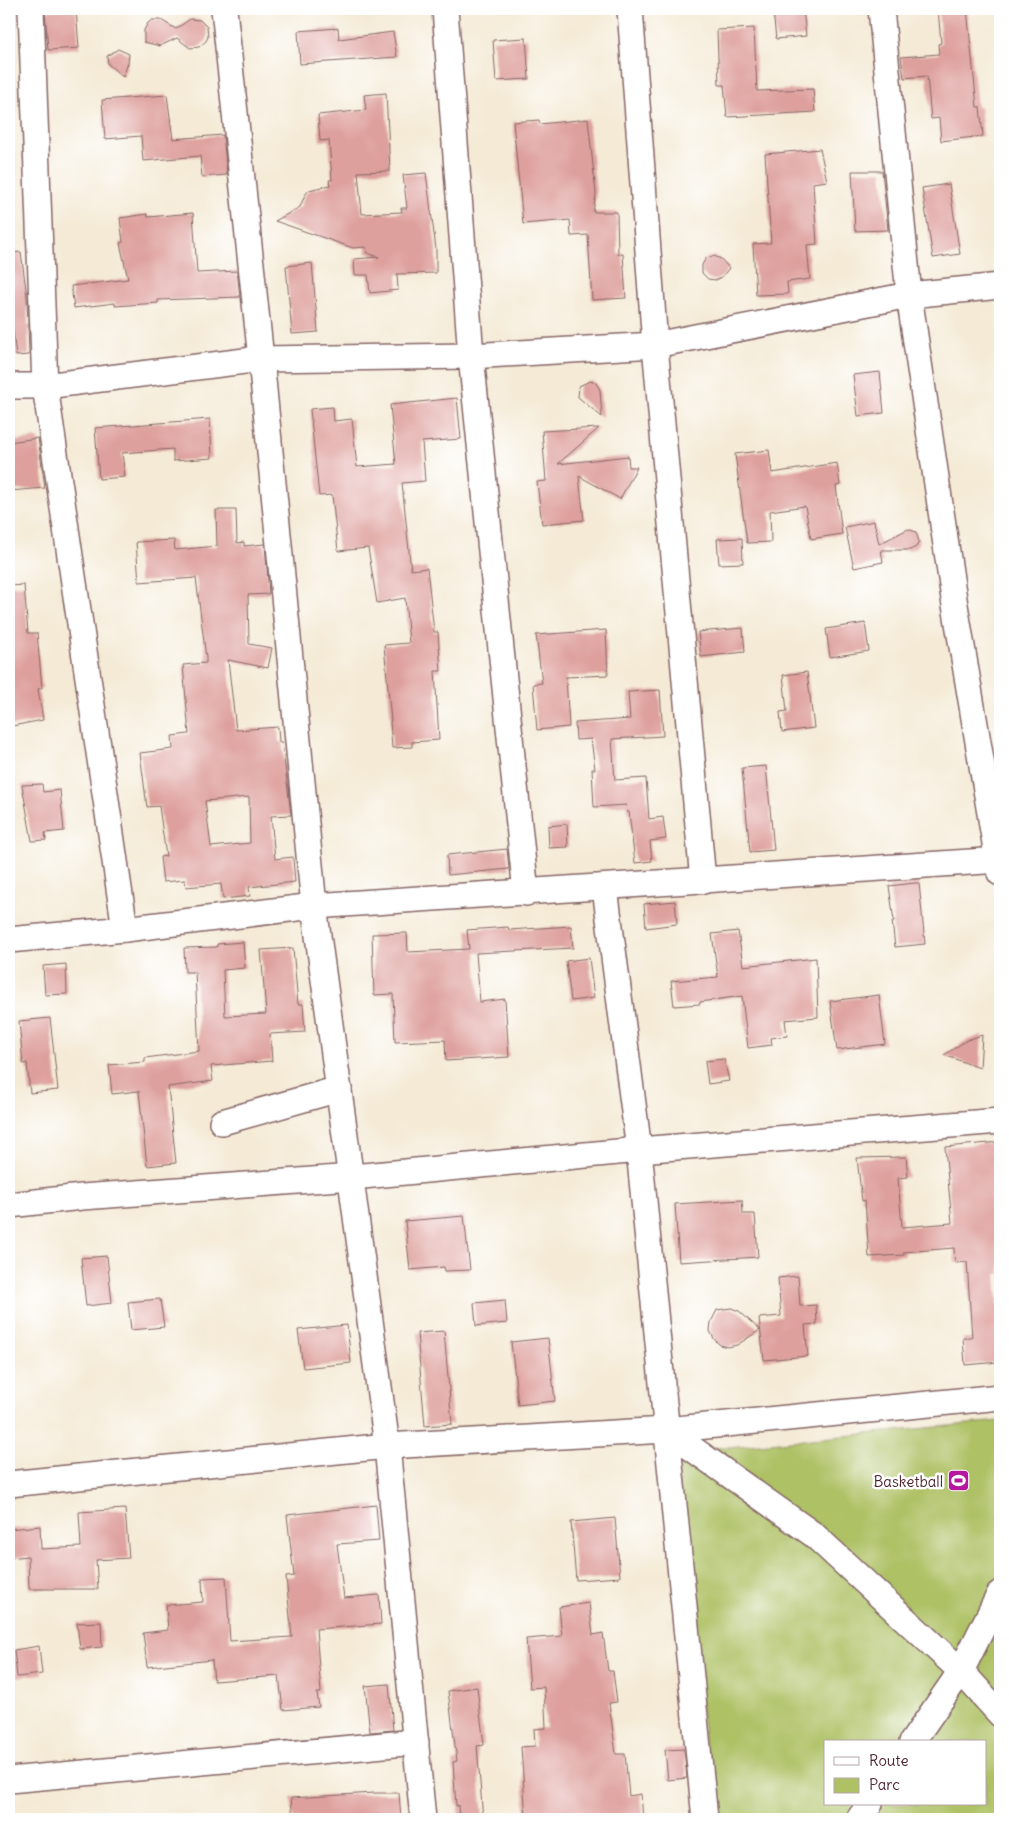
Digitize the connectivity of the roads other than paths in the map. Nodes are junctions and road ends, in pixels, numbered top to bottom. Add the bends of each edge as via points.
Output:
1 (31, 9) edge
2 (224, 9) edge
3 (445, 9) edge
4 (630, 9) edge
5 (881, 9) edge
6 (1000, 286) edge
7 (909, 295) junction
8 (655, 345) junction
9 (471, 356) junction
10 (261, 359) junction
11 (9, 386) edge
12 (45, 386) junction
13 (999, 865) edge
14 (703, 880) junction
15 (605, 888) junction
16 (526, 893) junction
17 (314, 906) junction
18 (125, 929) junction
19 (9, 940) edge
20 (339, 1089) junction
21 (1000, 1121) edge
22 (222, 1122) dead end
23 (639, 1150) junction
24 (352, 1177) junction
25 (9, 1205) edge
26 (1000, 1397) edge
27 (666, 1430) junction
28 (388, 1446) junction
29 (9, 1484) edge
30 (1000, 1593) edge
31 (961, 1671) junction
32 (1000, 1714) edge
33 (913, 1740) edge
34 (416, 1742) junction
35 (9, 1780) edge
36 (869, 1806) edge
37 (423, 1819) edge
38 (705, 1819) edge
39 (859, 1819) edge

1 - 12 street
2 - 10 street
3 - 9 street
4 - 8 street
5 - 7 street
6 - 7 street
7 - 8 street
7 - 13 street via 954,599
8 - 9 street
8 - 14 street
9 - 10 street
9 - 16 street
10 - 12 street
10 - 17 street
11 - 12 street
12 - 18 street
13 - 14 street
14 - 15 street
15 - 16 street
15 - 23 street
16 - 17 street
17 - 18 street
17 - 20 street
18 - 19 street
20 - 22 street
20 - 24 street
21 - 23 street
23 - 24 street
23 - 27 street
24 - 25 street
24 - 28 street
26 - 27 street
27 - 28 street
27 - 31 street via 814,1535
27 - 38 street
28 - 29 street
28 - 34 street
30 - 31 street
31 - 32 street
31 - 33 street
34 - 35 street
34 - 37 street
36 - 39 street

